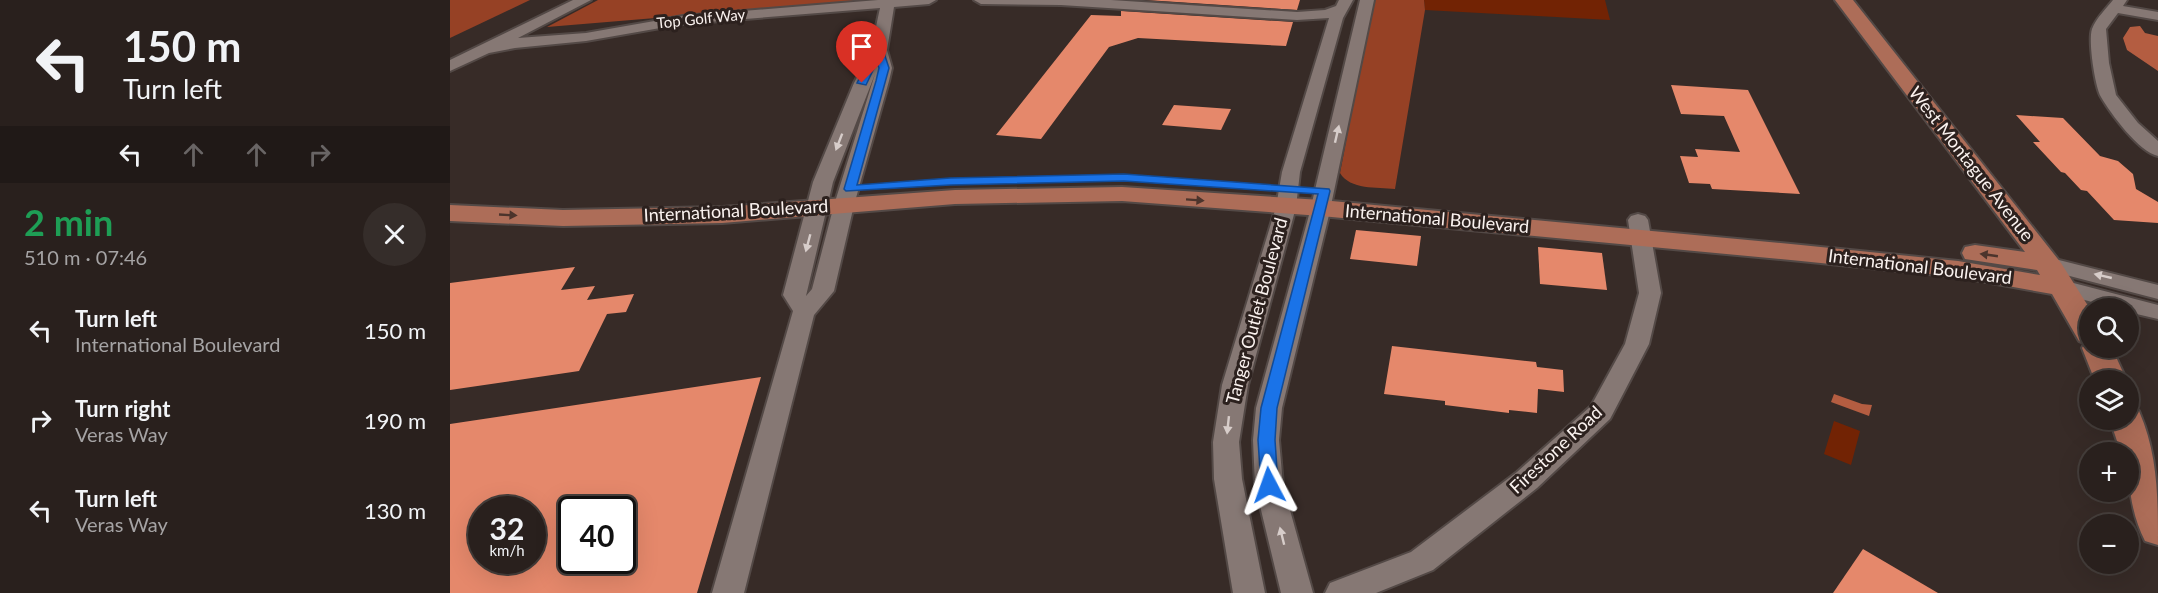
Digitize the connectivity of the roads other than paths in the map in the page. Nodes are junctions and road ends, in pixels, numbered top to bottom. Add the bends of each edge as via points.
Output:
1 (561, 0) edge
2 (584, 0) edge
3 (929, 0) edge
4 (981, 0) edge
5 (1367, 0) edge
6 (1844, 0) edge
7 (888, 3) junction
8 (2116, 4) edge
9 (1343, 5) edge
10 (1297, 16) junction
11 (2158, 16) edge
12 (1334, 26) junction
13 (527, 29) junction
14 (545, 40) junction
15 (485, 49) junction
16 (879, 50) junction
17 (450, 55) edge
18 (450, 66) edge
19 (2158, 151) edge
20 (450, 194) edge
21 (847, 197) junction
22 (1288, 197) junction
23 (820, 199) junction
24 (1323, 200) junction
25 (450, 213) edge
26 (1640, 229) junction
27 (2054, 275) junction
28 (2158, 292) edge
29 (804, 310) junction
30 (2158, 312) edge
31 (2079, 316) edge
32 (2131, 430) edge
33 (2158, 530) edge
34 (728, 593) edge
35 (1249, 593) edge
36 (1297, 593) edge
37 (1341, 593) edge

1 - 17 street
2 - 13 street
3 - 7 street, Top Golf Way
4 - 10 street
24 -> 5 street, Tanger Outlet Boulevard
6 - 27 main road, West Montague Avenue
7 - 14 street, Top Golf Way via 683,20
7 - 16 street
8 - 11 street
8 - 19 street via 2099,28 2108,95 2132,127
9 - 10 street via 1327,14
9 - 12 street, Tanger Outlet Boulevard
10 - 12 street
12 - 22 street, Tanger Outlet Boulevard via 1291,172
13 - 14 street
13 - 15 street
14 - 15 street, Top Golf Way
15 - 18 street
16 - 21 street via 884,68
16 -> 23 street via 862,83
20 - 23 main road, International Boulevard via 592,201
21 - 22 main road, International Boulevard
21 - 23 main road, International Boulevard
21 - 29 street via 823,291
22 - 24 main road, International Boulevard
22 -> 35 street, Tanger Outlet Boulevard via 1237,378 1226,442 1228,479
25 -> 23 main road, International Boulevard via 563,218 722,214
23 -> 29 street via 794,295
24 - 26 main road, International Boulevard
36 -> 24 street, Tanger Outlet Boulevard via 1269,485 1266,440 1269,408
26 - 27 main road, International Boulevard via 1958,269
26 - 37 street, Firestone Road via 1650,293 1637,344 1601,412 1527,480 1422,561
28 -> 27 street
27 - 30 street
27 - 31 main road, West Montague Avenue
29 - 34 street
32 - 33 main road

